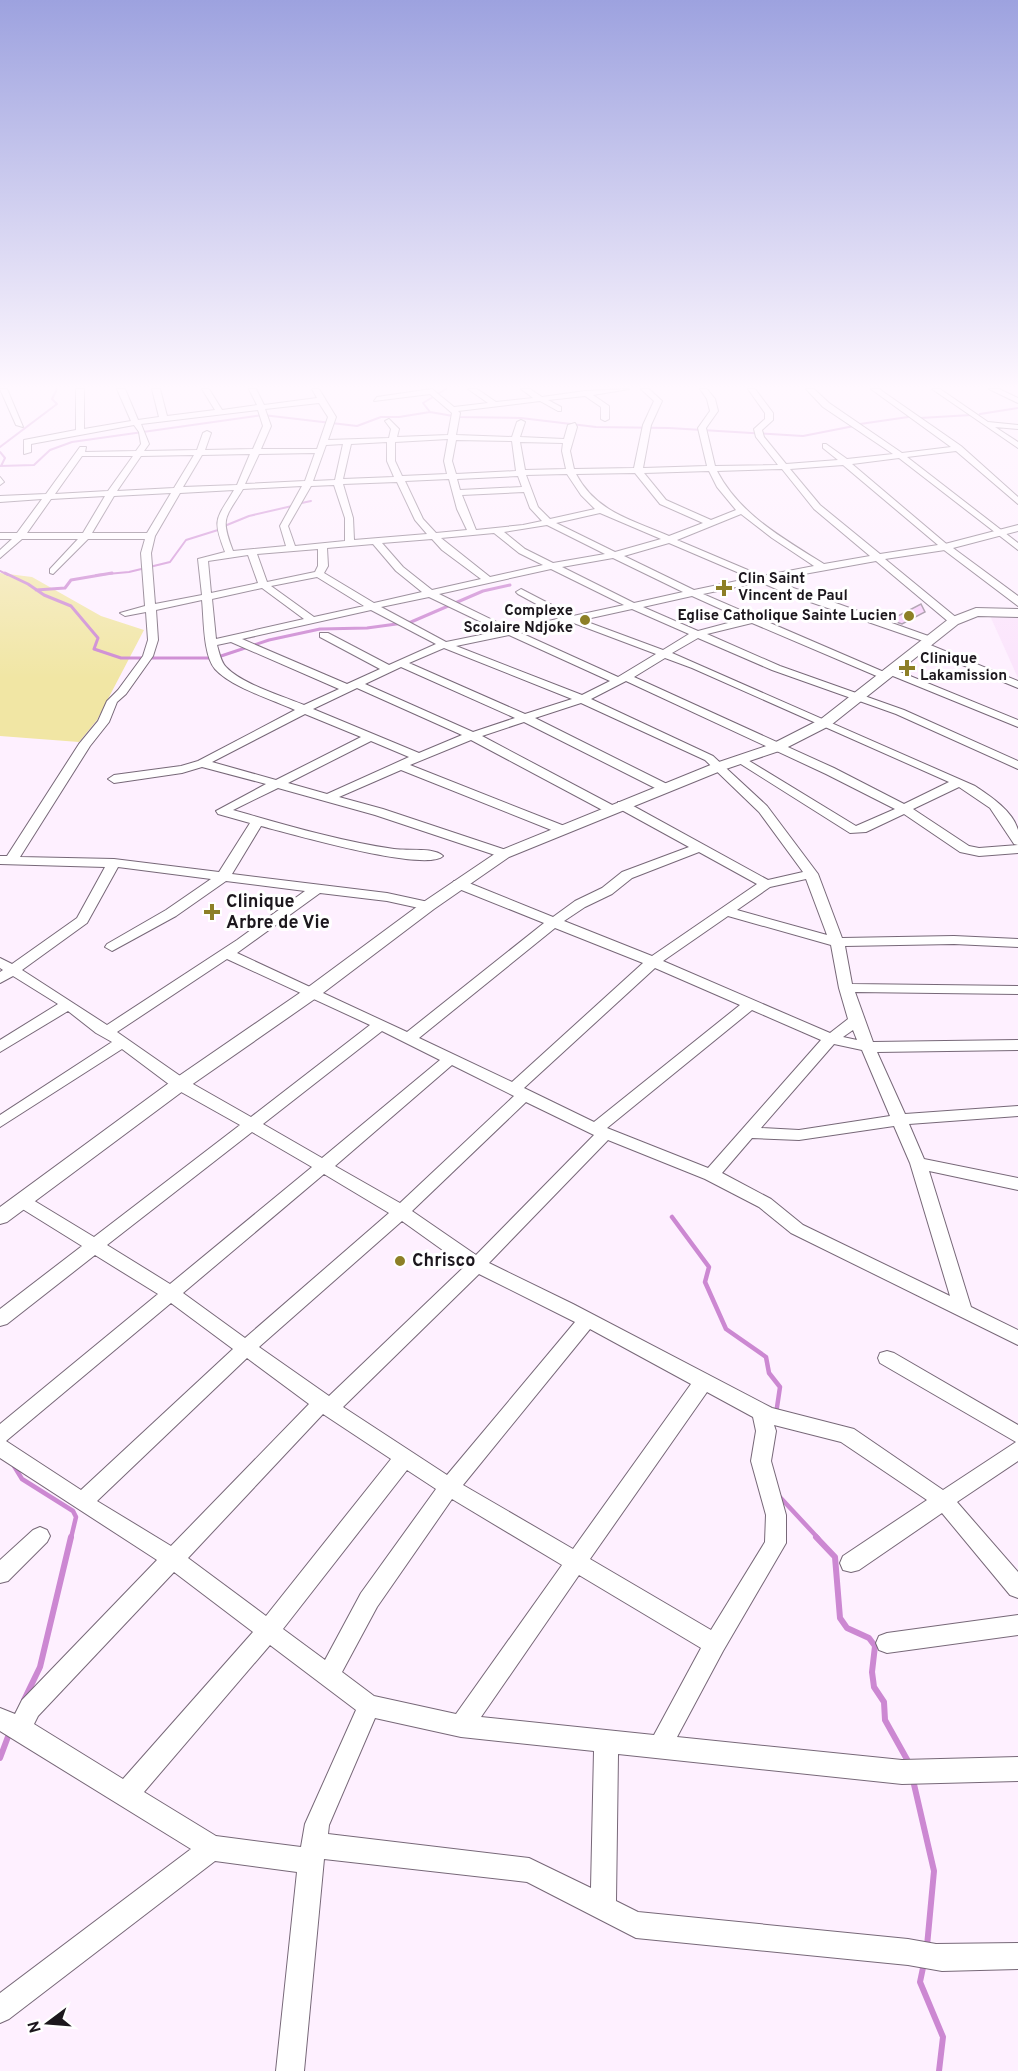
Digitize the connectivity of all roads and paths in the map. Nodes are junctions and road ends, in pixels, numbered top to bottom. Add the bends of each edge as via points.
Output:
1 (57, 486) edge
2 (117, 486) edge
3 (178, 486) edge
4 (271, 486) edge
5 (307, 486) edge
6 (339, 486) edge
7 (403, 486) edge
8 (455, 486) edge
9 (527, 486) edge
10 (577, 486) edge
11 (650, 486) edge
12 (722, 486) edge
13 (798, 486) edge
14 (874, 486) edge
15 (940, 486) edge
16 (1001, 486) edge
17 (240, 487) junction
18 (528, 489) junction
19 (175, 490) junction
20 (457, 493) junction
21 (110, 495) junction
22 (49, 497) junction
23 (0, 500) edge
24 (1018, 501) edge
25 (601, 510) junction
26 (743, 510) junction
27 (709, 522) junction
28 (549, 523) junction
29 (1018, 528) edge
30 (496, 530) junction
31 (472, 531) junction
32 (1002, 534) junction
33 (0, 536) edge
34 (20, 536) junction
35 (86, 536) junction
36 (150, 536) junction
37 (433, 536) junction
38 (669, 540) junction
39 (376, 542) junction
40 (350, 544) junction
41 (322, 546) junction
42 (945, 547) junction
43 (1018, 547) edge
44 (291, 548) junction
45 (252, 552) junction
46 (230, 554) junction
47 (615, 554) junction
48 (0, 555) edge
49 (877, 556) junction
50 (552, 566) junction
51 (822, 567) junction
52 (53, 571) dead end
53 (319, 574) junction
54 (758, 579) junction
55 (488, 580) junction
56 (263, 585) junction
57 (521, 592) dead end
58 (692, 593) junction
59 (430, 594) junction
60 (207, 597) junction
61 (1018, 602) edge
62 (633, 606) junction
63 (150, 608) junction
64 (374, 608) junction
65 (125, 613) dead end
66 (1018, 613) edge
67 (571, 619) junction
68 (754, 619) junction
69 (312, 620) junction
70 (954, 621) junction
71 (510, 632) junction
72 (697, 634) junction
73 (324, 635) dead end
74 (231, 638) junction
75 (926, 642) junction
76 (211, 643) junction
77 (445, 645) junction
78 (662, 653) junction
79 (401, 663) junction
80 (389, 669) junction
81 (886, 673) junction
82 (622, 679) junction
83 (1018, 685) edge
84 (354, 687) junction
85 (856, 698) junction
86 (582, 699) junction
87 (305, 709) junction
88 (527, 719) junction
89 (826, 723) junction
90 (1018, 724) edge
91 (473, 735) junction
92 (371, 737) junction
93 (777, 747) junction
94 (416, 756) junction
95 (742, 760) junction
96 (202, 763) junction
97 (399, 765) junction
98 (1018, 765) edge
99 (718, 767) junction
100 (114, 779) dead end
101 (277, 783) junction
102 (959, 783) junction
103 (665, 788) junction
104 (330, 797) junction
105 (617, 808) junction
106 (905, 809) junction
107 (258, 820) junction
108 (563, 830) junction
109 (1018, 841) edge
110 (699, 848) junction
111 (1018, 849) edge
112 (504, 854) junction
113 (437, 856) dead end
114 (6, 860) edge
115 (114, 863) junction
116 (811, 874) junction
117 (223, 877) junction
118 (459, 884) junction
119 (766, 884) junction
120 (316, 889) junction
121 (428, 906) junction
122 (728, 912) junction
123 (554, 922) junction
124 (837, 942) junction
125 (1018, 943) edge
126 (112, 947) dead end
127 (226, 953) junction
128 (0, 962) edge
129 (652, 962) junction
130 (15, 970) junction
131 (0, 979) edge
132 (846, 988) junction
133 (1018, 990) edge
134 (313, 992) junction
135 (68, 1004) junction
136 (750, 1004) junction
137 (856, 1020) junction
138 (380, 1025) junction
139 (101, 1029) junction
140 (409, 1038) junction
141 (831, 1039) junction
142 (121, 1043) junction
143 (1018, 1045) edge
144 (0, 1047) edge
145 (868, 1047) junction
146 (450, 1059) junction
147 (180, 1084) junction
148 (518, 1092) junction
149 (1018, 1111) edge
150 (899, 1120) junction
151 (0, 1122) edge
152 (251, 1124) junction
153 (600, 1131) junction
154 (749, 1133) junction
155 (918, 1162) junction
156 (323, 1168) junction
157 (711, 1175) junction
158 (1018, 1184) edge
159 (22, 1201) junction
160 (401, 1212) junction
161 (1, 1215) edge
162 (96, 1246) junction
163 (477, 1265) junction
164 (169, 1292) junction
165 (963, 1310) junction
166 (0, 1319) edge
167 (586, 1320) junction
168 (1018, 1338) edge
169 (246, 1348) junction
170 (887, 1358) dead end
171 (703, 1382) junction
172 (326, 1405) junction
173 (770, 1416) junction
174 (0, 1435) edge
175 (1018, 1435) edge
176 (0, 1447) edge
177 (1018, 1450) edge
178 (404, 1458) junction
179 (449, 1487) junction
180 (944, 1501) junction
181 (82, 1502) junction
182 (40, 1536) dead end
183 (173, 1558) junction
184 (574, 1562) junction
185 (851, 1563) dead end
186 (0, 1574) edge
187 (1018, 1588) edge
188 (1018, 1625) edge
189 (269, 1630) junction
190 (887, 1643) dead end
191 (715, 1644) junction
192 (329, 1675) junction
193 (369, 1706) junction
194 (6, 1725) edge
195 (461, 1726) junction
196 (606, 1741) junction
197 (658, 1748) junction
198 (1018, 1769) edge
199 (124, 1795) junction
200 (212, 1848) junction
201 (312, 1853) junction
202 (603, 1906) junction
203 (1018, 1956) edge
204 (0, 2010) edge
205 (290, 2071) edge

1 - 22 street
2 - 21 street
3 - 19 street
4 - 17 street
5 - 44 street via 284,526
6 - 40 street via 349,518
7 - 37 street via 419,520
8 - 20 street
9 - 18 street
10 - 25 street
11 - 27 street via 663,502
12 - 26 street
13 - 49 street via 817,507
14 - 42 street
15 - 32 street
16 - 24 street
17 - 19 street
17 - 46 street via 220,520 219,528
18 - 20 street
18 - 28 street via 534,508
19 - 21 street
19 - 36 street
20 - 31 street
21 - 22 street
21 - 35 street
22 - 23 street
22 - 34 street
25 - 28 street
25 - 38 street
26 - 27 street
26 - 51 street
27 - 38 street
28 - 30 street
28 - 47 street
29 - 32 street
30 - 31 street
30 - 50 street via 522,551
31 - 37 street
32 - 42 street
32 - 43 street
33 - 34 street
34 - 35 street
34 - 48 street
35 - 36 street
35 - 52 street
36 - 63 street via 146,553
37 - 39 street
37 - 55 street
38 - 47 street
38 - 54 street
39 - 40 street
39 - 59 street via 397,570
40 - 41 street
41 - 44 street
41 - 53 street via 323,566
42 - 49 street
42 - 61 street
44 - 45 street
45 - 46 street
45 - 56 street
46 - 60 street via 203,559
47 - 50 street
47 - 58 street
49 - 51 street
49 - 70 street
50 - 55 street
50 - 62 street
51 - 54 street
53 - 56 street
53 - 64 street
54 - 58 street
54 - 75 street
55 - 59 street
56 - 60 street
56 - 69 street
57 - 67 street
58 - 62 street
58 - 68 street
59 - 64 street
59 - 71 street
60 - 63 street
60 - 76 street
62 - 67 street
62 - 72 street
63 - 65 street
63 - 114 street via 153,640 146,659 112,701 103,722
64 - 69 street
64 - 77 street
66 - 70 street via 976,612
67 - 71 street
67 - 78 street
68 - 72 street
68 - 81 street
69 - 74 street
70 - 75 street
71 - 77 street
71 - 82 street
72 - 78 street
72 - 85 street
73 - 80 street
74 - 76 street
74 - 84 street
75 - 81 street
75 - 83 street
76 - 87 street via 219,667 232,677
77 - 79 street
77 - 86 street
78 - 82 street
78 - 89 street
79 - 80 street
79 - 88 street
80 - 84 street
81 - 85 street
81 - 90 street
82 - 86 street
82 - 93 street
84 - 87 street
84 - 91 street
85 - 89 street
85 - 98 street via 910,716
86 - 88 street
86 - 99 street via 709,758
87 - 92 street
87 - 96 street
88 - 91 street
88 - 103 street
89 - 93 street
89 - 102 street
91 - 94 street
91 - 105 street
92 - 94 street
92 - 101 street
93 - 95 street
93 - 106 street
94 - 97 street
95 - 99 street
95 - 106 street via 854,830
96 - 100 street
96 - 101 street
97 - 104 street
97 - 108 street
99 - 103 street
99 - 116 street via 763,809
101 - 104 street
101 - 107 street via 222,811
102 - 106 street
102 - 109 street via 994,803
103 - 105 street
104 - 112 street
105 - 108 street
105 - 110 street
106 - 111 street via 970,851
107 - 113 street via 342,844
107 - 117 street
108 - 112 street
110 - 119 street
110 - 123 street via 627,875
112 - 118 street
114 - 115 street
115 - 117 street
115 - 130 street via 82,920
116 - 119 street
116 - 124 street
117 - 120 street
117 - 126 street
118 - 121 street
118 - 123 street
119 - 122 street
120 - 121 street
120 - 127 street
121 - 134 street
122 - 124 street
122 - 129 street
123 - 129 street
123 - 140 street
124 - 125 street
124 - 132 street
127 - 134 street
127 - 139 street via 110,1030
128 - 130 street
129 - 136 street
129 - 148 street
130 - 131 street
130 - 135 street
132 - 133 street
132 - 137 street
134 - 138 street
134 - 147 street
135 - 139 street
135 - 144 street
136 - 141 street
136 - 153 street
137 - 141 street
137 - 145 street
138 - 140 street
138 - 152 street
139 - 142 street
140 - 146 street
141 - 145 street
141 - 154 street
142 - 147 street
142 - 151 street
143 - 145 street
145 - 150 street
146 - 148 street
146 - 156 street
147 - 152 street
147 - 159 street
148 - 153 street
148 - 160 street
149 - 150 street
150 - 154 street via 799,1135
150 - 155 street
152 - 156 street
152 - 162 street
153 - 157 street
153 - 163 street
154 - 157 street
155 - 158 street
155 - 165 street
156 - 160 street
156 - 164 street
157 - 165 street via 765,1203 796,1229
159 - 161 street
159 - 162 street
160 - 163 street
160 - 169 street
162 - 164 street
162 - 166 street
163 - 167 street
163 - 172 street
164 - 169 street
164 - 174 street
165 - 168 street
167 - 171 street
167 - 179 street
169 - 172 street
169 - 181 street
170 - 175 street
171 - 173 street
171 - 184 street
172 - 178 street
172 - 183 street
173 - 180 street via 847,1435
173 - 191 street via 761,1461 776,1515 774,1543
176 - 181 street
177 - 180 street
178 - 179 street
178 - 189 street
179 - 184 street
179 - 192 street via 369,1600
180 - 185 street
180 - 187 street
181 - 183 street
182 - 186 street
183 - 189 street
183 - 194 street via 30,1708
184 - 191 street
184 - 195 street
188 - 190 street
189 - 192 street
189 - 199 street
191 - 197 street
192 - 193 street
193 - 195 street
193 - 201 street via 316,1824
194 - 199 street
195 - 196 street
196 - 197 street
196 - 202 street
197 - 198 street via 910,1772
199 - 200 street
200 - 201 street
200 - 204 street
201 - 202 street via 529,1870
201 - 205 street
202 - 203 street via 636,1925 925,1956

